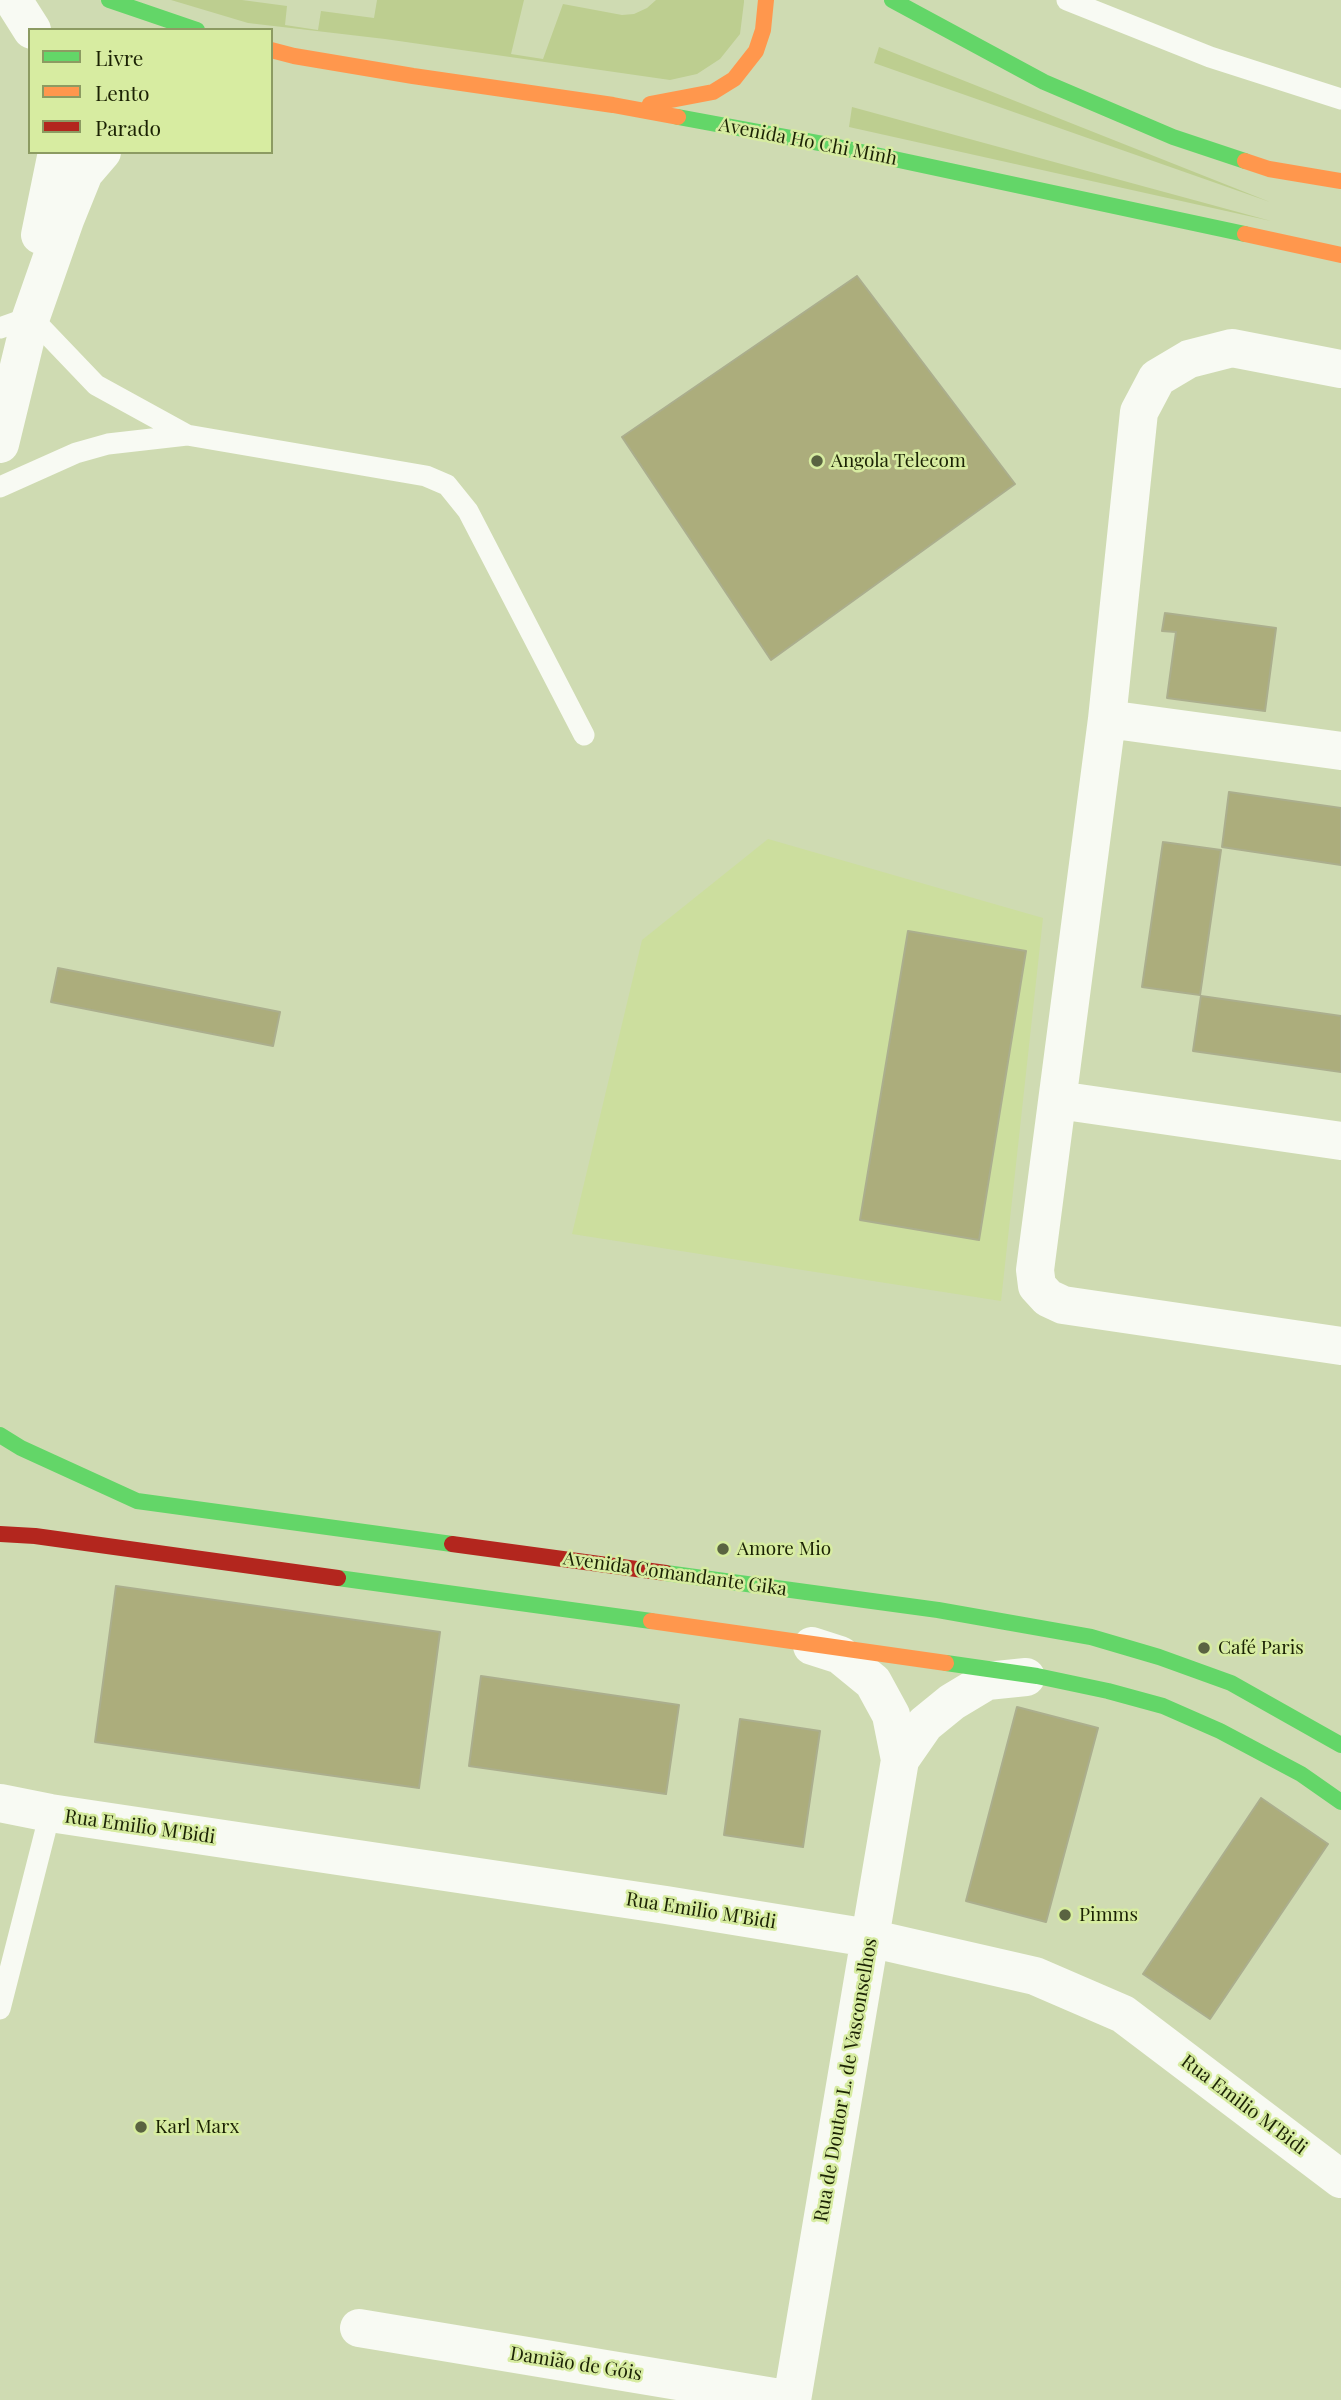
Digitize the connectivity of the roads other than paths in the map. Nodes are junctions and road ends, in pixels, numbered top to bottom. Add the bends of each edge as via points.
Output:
1 (13, 0) edge
2 (110, 0) edge
3 (766, 0) edge
4 (892, 0) edge
5 (1067, 0) edge
6 (31, 28) edge
7 (191, 28) edge
8 (279, 55) edge
9 (1341, 99) edge
10 (613, 105) junction
11 (57, 154) edge
12 (100, 154) edge
13 (1341, 181) edge
14 (1341, 255) edge
15 (15, 322) edge
16 (1341, 369) edge
17 (187, 435) junction
18 (0, 444) edge
19 (0, 487) edge
20 (1107, 719) junction
21 (583, 735) dead end
22 (1341, 751) edge
23 (1058, 1100) junction
24 (1341, 1141) edge
25 (1341, 1346) edge
26 (0, 1435) edge
27 (0, 1534) edge
28 (793, 1640) junction
29 (1037, 1676) junction
30 (1341, 1745) edge
31 (900, 1760) junction
32 (1341, 1802) edge
33 (0, 1803) edge
34 (50, 1813) junction
35 (869, 1938) junction
36 (0, 2009) edge
37 (1341, 2179) edge
38 (359, 2328) dead end
39 (792, 2400) edge

1 - 6 street
2 - 7 street
3 - 10 street via 756,51 734,79 713,92 663,103
4 - 13 street via 1044,82 1174,137 1269,169
5 - 9 lane via 1210,57
8 - 10 street, Avenida Ho Chi Minh
10 - 14 street, Avenida Ho Chi Minh via 824,144
11 - 15 street
12 - 15 street via 84,173
15 - 17 lane via 96,385
15 - 18 street
16 - 20 street via 1232,348 1189,359 1157,378 1139,411
17 - 19 lane via 108,444
17 - 21 lane via 426,476 447,485 468,511
20 - 22 street
20 - 23 street
23 - 24 street
23 - 25 street via 1035,1270 1037,1286 1048,1298 1090,1310
26 - 30 street, Avenida Comandante Gika via 138,1501 939,1610 1091,1637 1231,1683
27 - 28 street
28 - 29 street
28 - 31 street via 840,1655 873,1682 891,1715
29 - 31 street via 987,1681 952,1702 925,1724
29 - 32 street via 1163,1706 1301,1774
31 - 35 street, Rua de Doutor L. de Vasconselhos
33 - 34 street, Rua Emilio M'Bidi
34 - 35 street, Rua Emilio M'Bidi
34 - 36 lane
35 - 37 street, Rua Emilio M'Bidi via 1035,1976 1123,2014
35 - 39 street, Rua de Doutor L. de Vasconselhos
38 - 39 street, Damião de Góis

